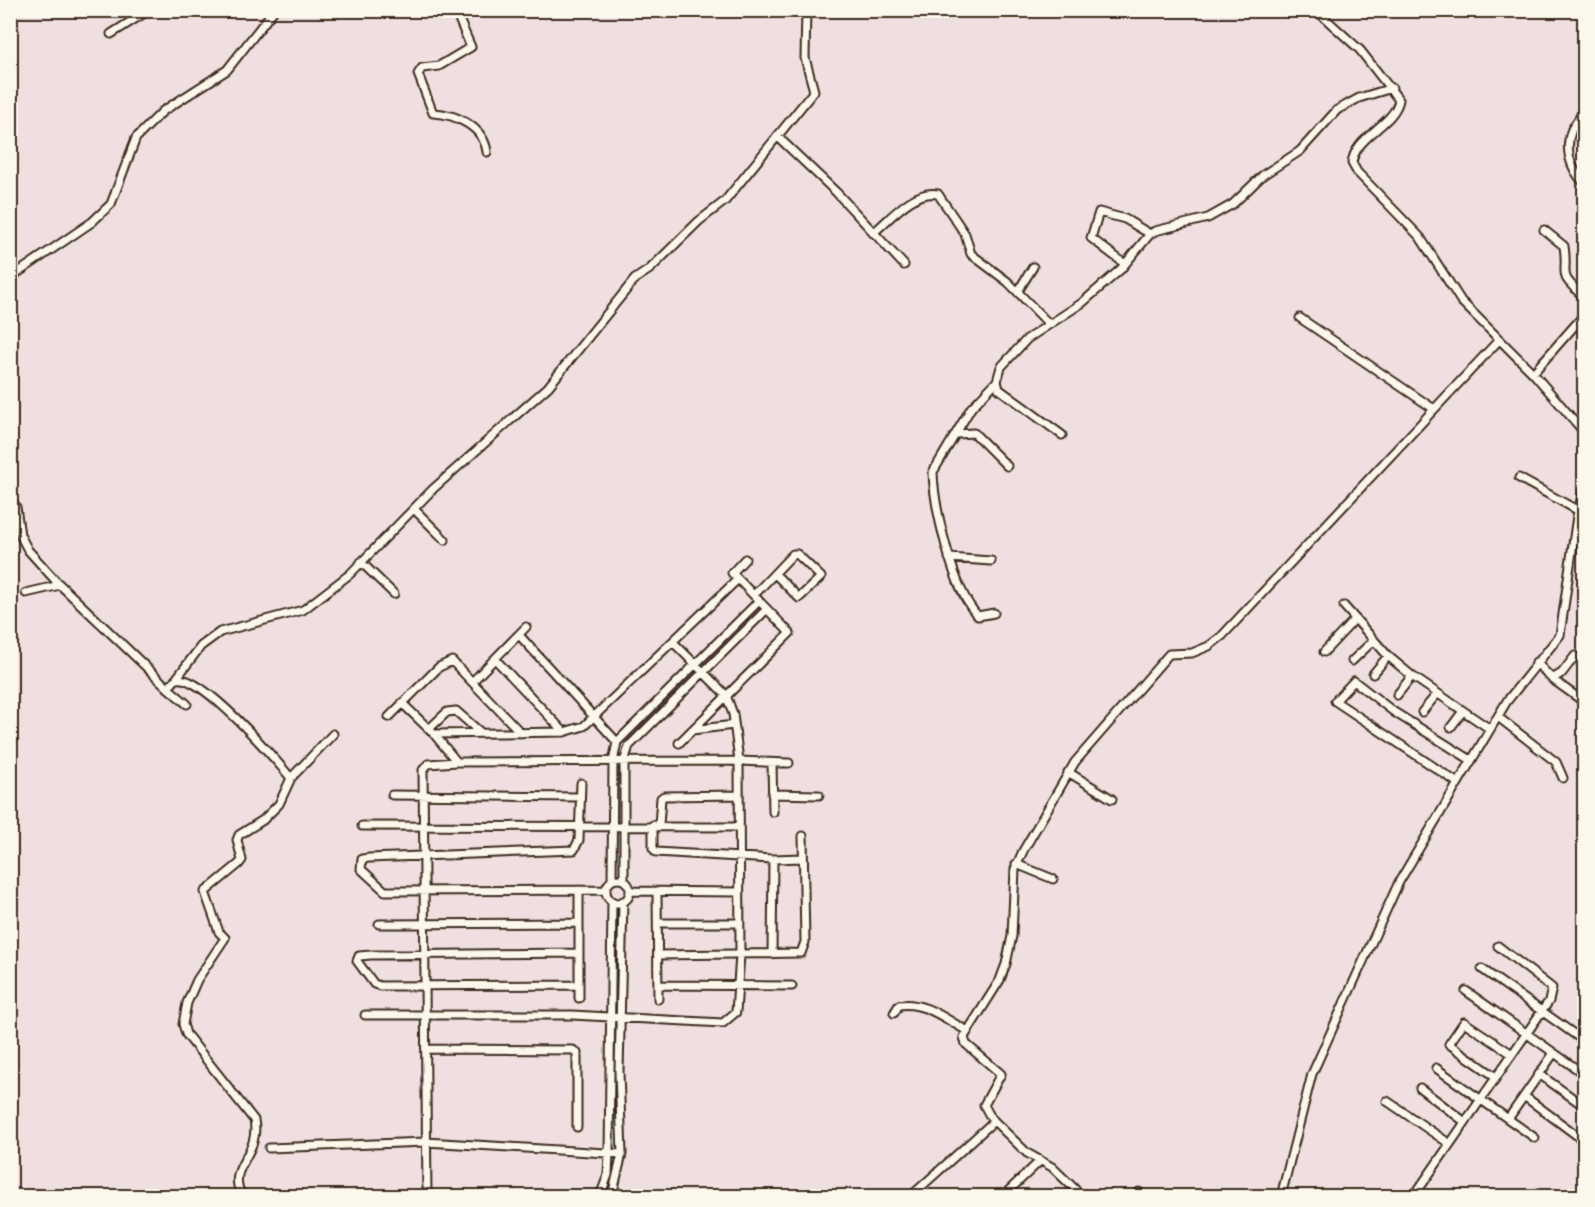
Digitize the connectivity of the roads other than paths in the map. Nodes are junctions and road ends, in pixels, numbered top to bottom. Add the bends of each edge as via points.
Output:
1 (149, 10) edge
2 (274, 10) edge
3 (455, 10) edge
4 (806, 10) edge
5 (1316, 10) edge
6 (111, 34) dead end
7 (1392, 88) junction
8 (1584, 108) edge
9 (778, 137) junction
10 (487, 152) dead end
11 (1584, 183) edge
12 (1544, 230) dead end
13 (873, 233) junction
14 (1150, 234) junction
15 (1125, 264) junction
16 (904, 265) dead end
17 (1033, 267) dead end
18 (10, 278) edge
19 (1018, 291) junction
20 (1584, 297) edge
21 (1584, 315) edge
22 (1300, 318) dead end
23 (1048, 323) junction
24 (1499, 340) junction
25 (1533, 373) junction
26 (998, 381) junction
27 (1434, 409) junction
28 (1584, 432) edge
29 (957, 434) junction
30 (1062, 435) dead end
31 (1007, 466) dead end
32 (1519, 478) dead end
33 (1584, 488) edge
34 (10, 497) edge
35 (414, 508) junction
36 (1580, 515) edge
37 (445, 540) dead end
38 (949, 558) junction
39 (745, 559) dead end
40 (991, 561) dead end
41 (361, 562) junction
42 (775, 574) junction
43 (738, 579) junction
44 (60, 585) junction
45 (26, 593) dead end
46 (394, 594) dead end
47 (756, 598) junction
48 (1344, 606) dead end
49 (767, 609) junction
50 (994, 613) dead end
51 (1354, 619) junction
52 (526, 627) dead end
53 (519, 634) junction
54 (1374, 640) junction
55 (673, 642) junction
56 (1324, 652) dead end
57 (1389, 656) junction
58 (1575, 656) dead end
59 (495, 659) junction
60 (1352, 661) dead end
61 (1536, 662) junction
62 (694, 664) junction
63 (702, 673) junction
64 (1373, 674) dead end
65 (1412, 676) junction
66 (176, 679) junction
67 (1552, 679) junction
68 (472, 682) junction
69 (168, 688) junction
70 (1397, 694) dead end
71 (1437, 694) junction
72 (726, 695) junction
73 (1584, 702) edge
74 (402, 703) junction
75 (187, 704) dead end
76 (1463, 711) junction
77 (1422, 712) dead end
78 (389, 717) dead end
79 (1498, 717) junction
80 (596, 718) junction
81 (734, 725) junction
82 (1451, 727) dead end
83 (1490, 729) junction
84 (692, 730) junction
85 (432, 731) junction
86 (564, 732) junction
87 (521, 733) junction
88 (333, 734) dead end
89 (481, 734) junction
90 (617, 742) junction
91 (678, 743) dead end
92 (1471, 760) junction
93 (739, 761) junction
94 (457, 762) junction
95 (613, 762) junction
96 (624, 762) junction
97 (772, 763) junction
98 (789, 763) dead end
99 (1068, 772) junction
100 (291, 778) junction
101 (1563, 778) dead end
102 (581, 783) dead end
103 (1458, 783) junction
104 (392, 795) dead end
105 (423, 795) junction
106 (739, 795) junction
107 (772, 795) junction
108 (819, 795) dead end
109 (580, 797) junction
110 (1112, 799) dead end
111 (773, 812) dead end
112 (424, 825) junction
113 (656, 825) junction
114 (362, 826) dead end
115 (579, 826) junction
116 (614, 826) junction
117 (625, 826) junction
118 (739, 827) junction
119 (803, 836) dead end
120 (423, 855) junction
121 (738, 857) junction
122 (803, 858) junction
123 (773, 859) junction
124 (1016, 864) junction
125 (1053, 879) dead end
126 (612, 880) junction
127 (624, 880) junction
128 (579, 890) junction
129 (606, 890) junction
130 (424, 891) junction
131 (630, 891) junction
132 (738, 892) junction
133 (657, 893) junction
134 (612, 901) junction
135 (623, 901) junction
136 (578, 923) junction
137 (659, 923) junction
138 (739, 923) junction
139 (379, 924) dead end
140 (424, 924) junction
141 (1497, 946) dead end
142 (578, 953) junction
143 (772, 954) junction
144 (423, 955) junction
145 (658, 955) junction
146 (740, 956) junction
147 (1482, 969) dead end
148 (578, 985) junction
149 (658, 985) junction
150 (739, 985) junction
151 (424, 986) junction
152 (792, 986) dead end
153 (1466, 991) dead end
154 (579, 998) dead end
155 (658, 999) dead end
156 (1542, 1011) junction
157 (894, 1013) dead end
158 (365, 1015) dead end
159 (423, 1016) junction
160 (622, 1016) junction
161 (611, 1017) junction
162 (966, 1030) junction
163 (1526, 1033) junction
164 (1584, 1041) edge
165 (426, 1049) junction
166 (1554, 1053) junction
167 (1512, 1054) junction
168 (1436, 1068) dead end
169 (1539, 1074) junction
170 (1584, 1074) edge
171 (1496, 1077) junction
172 (1420, 1089) dead end
173 (1524, 1096) junction
174 (1481, 1099) junction
175 (1388, 1101) dead end
176 (1584, 1106) edge
177 (1508, 1119) junction
178 (994, 1121) junction
179 (1465, 1122) junction
180 (577, 1127) dead end
181 (1584, 1129) edge
182 (1535, 1138) dead end
183 (426, 1142) junction
184 (1450, 1144) junction
185 (269, 1148) dead end
186 (622, 1154) junction
187 (609, 1155) junction
188 (1040, 1161) junction
189 (242, 1197) edge
190 (427, 1197) edge
191 (600, 1197) edge
192 (612, 1197) edge
193 (911, 1197) edge
194 (1003, 1197) edge
195 (1082, 1197) edge
196 (1281, 1197) edge
197 (1414, 1197) edge

1 - 6 street
2 - 18 street via 227,70 163,111 136,138 111,204 92,222
3 - 10 street via 471,47 439,66 422,68 418,74 432,112 477,129
4 - 9 street via 805,58 814,91
5 - 7 street via 1353,42
7 - 14 street via 1337,110 1300,151 1263,175 1233,204 1208,218
7 - 24 street via 1398,106 1355,153 1354,166 1420,237 1452,290
8 - 11 street via 1568,144 1571,166
9 - 13 street
9 - 35 street via 725,201 630,284 535,400
12 - 20 street via 1564,246 1566,279
13 - 16 street
13 - 19 street via 915,199 938,194 965,234 971,254
14 - 15 street
14 - 15 street via 1125,219 1100,211 1091,238
15 - 23 street via 1074,309
17 - 19 street
19 - 23 street
21 - 25 street
22 - 27 street
23 - 26 street via 1001,367
24 - 25 street
24 - 27 street
25 - 28 street
26 - 29 street via 972,408
26 - 30 street via 1003,394
27 - 99 street via 1249,610 1209,646 1186,655 1169,654
29 - 31 street via 974,433
29 - 38 street via 933,472
32 - 36 street
33 - 36 street
34 - 44 street via 28,550
35 - 37 street
35 - 41 street
36 - 61 street via 1562,628 1556,642
38 - 40 street
38 - 50 street via 962,593 976,615 981,618
39 - 43 street via 732,573
41 - 46 street
41 - 66 street via 303,610 228,628 212,637
42 - 42 street via 797,554 821,577 799,598
42 - 47 street
43 - 47 street
43 - 55 street
44 - 45 street
44 - 69 street
47 - 49 street
47 - 62 street
48 - 51 street
49 - 63 street
49 - 72 street via 790,633
51 - 54 street
51 - 56 street
52 - 53 street
53 - 59 street
53 - 80 street
54 - 57 street
54 - 60 street
55 - 62 street
55 - 80 street
57 - 64 street
57 - 65 street
58 - 67 street
59 - 68 street
59 - 86 street
61 - 67 street
61 - 79 street
62 - 63 street
62 - 90 street
63 - 72 street
63 - 96 street via 629,746
65 - 70 street
65 - 71 street
66 - 69 street
66 - 100 street via 183,678 214,698
67 - 73 street
68 - 74 street via 457,664 446,662
68 - 87 street
69 - 75 street
71 - 76 street
71 - 77 street
72 - 81 street
72 - 84 street
74 - 78 street
74 - 85 street
76 - 82 street
76 - 83 street
79 - 83 street
79 - 101 street via 1557,762
80 - 86 street via 575,731
80 - 90 street
81 - 84 street
81 - 93 street
83 - 92 street
84 - 91 street
85 - 89 street
85 - 89 street via 447,712 456,711
85 - 94 street
86 - 87 street
87 - 89 street
88 - 100 street
90 - 95 street
92 - 103 street
92 - 103 street via 1394,712 1354,681 1335,701
93 - 96 street
93 - 97 street
93 - 106 street
94 - 95 street
94 - 105 street via 428,764 423,770
95 - 96 street
95 - 116 street
96 - 117 street
97 - 98 street
97 - 107 street
99 - 110 street
99 - 124 street
100 - 189 street via 279,804 239,835 242,860 206,892 219,932 225,938 197,980 184,1012 186,1034 254,1120 252,1151 238,1174 237,1187
102 - 109 street
103 - 196 street via 1399,882 1315,1065
104 - 105 street
105 - 109 street
105 - 112 street
106 - 113 street via 662,797
106 - 118 street
107 - 108 street
107 - 111 street
109 - 115 street
112 - 114 street
112 - 115 street
112 - 120 street
113 - 117 street
113 - 118 street
113 - 121 street via 656,852
115 - 116 street
115 - 120 street via 577,846 568,851
116 - 117 street
116 - 126 street
117 - 127 street
118 - 121 street
119 - 122 street
120 - 130 street
120 - 130 street via 369,858 360,864 385,891
121 - 123 street
121 - 132 street
122 - 123 street
122 - 143 street via 805,949 797,954
123 - 143 street
124 - 125 street
124 - 162 street via 1012,936 1006,964 1000,980
126 - 127 street
126 - 129 street
127 - 131 street
128 - 129 street
128 - 130 street
128 - 136 street
129 - 134 street
130 - 140 street
131 - 133 street
131 - 135 street
132 - 133 street
132 - 138 street
133 - 137 street
134 - 135 street
134 - 161 street
135 - 160 street
136 - 140 street
136 - 142 street
137 - 138 street
137 - 145 street
138 - 146 street
139 - 140 street
140 - 144 street
141 - 156 street via 1552,988
142 - 144 street
142 - 148 street
143 - 146 street
144 - 151 street
144 - 151 street via 359,956 357,961 374,984
145 - 146 street
145 - 149 street
146 - 150 street
147 - 156 street
148 - 151 street
148 - 154 street
149 - 150 street
149 - 155 street
150 - 152 street
150 - 160 street via 736,1011 723,1023
151 - 159 street
153 - 163 street
156 - 163 street
156 - 164 street
157 - 162 street via 899,1005 919,1006
158 - 159 street
159 - 161 street
159 - 165 street
160 - 161 street
160 - 186 street
161 - 187 street
162 - 178 street via 966,1044 1001,1074 984,1106
163 - 166 street
163 - 167 street
165 - 180 street via 573,1050 577,1053
165 - 183 street
166 - 169 street
166 - 170 street
167 - 171 street
167 - 171 street via 1464,1022 1449,1044
168 - 174 street
169 - 173 street
169 - 176 street
171 - 174 street
172 - 179 street
173 - 177 street
173 - 181 street via 1579,1137
174 - 177 street
174 - 179 street
175 - 184 street
177 - 182 street
178 - 188 street
178 - 193 street
179 - 184 street
183 - 185 street
183 - 187 street
183 - 190 street
184 - 197 street
186 - 187 street
186 - 192 street
187 - 191 street via 608,1175
188 - 194 street
188 - 195 street via 1052,1167

